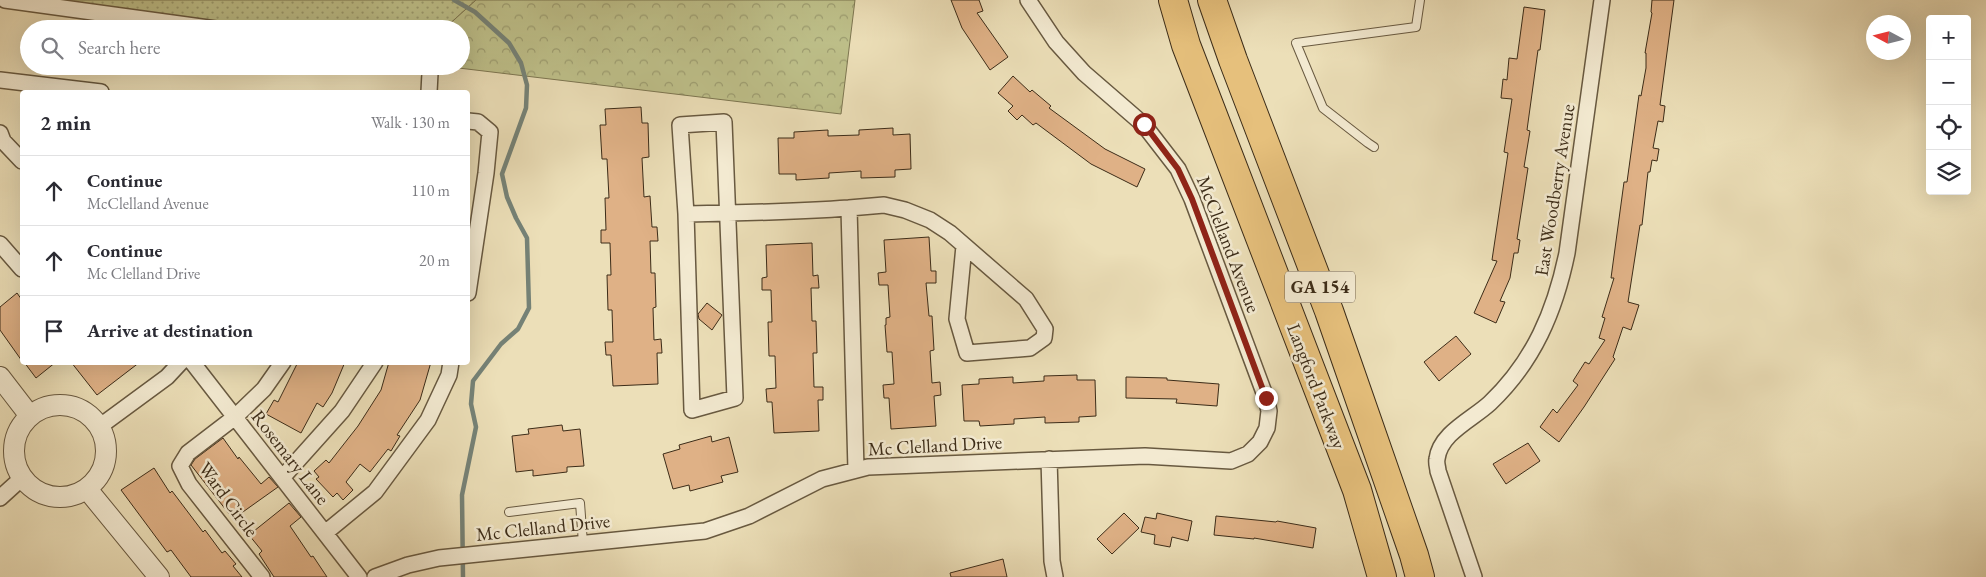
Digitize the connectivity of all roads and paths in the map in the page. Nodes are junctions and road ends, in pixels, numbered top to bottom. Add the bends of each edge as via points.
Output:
1 (4, 0) edge
2 (1028, 0) edge
3 (1173, 0) edge
4 (1212, 0) edge
5 (1420, 0) edge
6 (1602, 0) edge
7 (150, 20) edge
8 (430, 75) edge
9 (0, 80) edge
10 (84, 90) edge
11 (429, 90) edge
12 (470, 121) edge
13 (0, 133) edge
14 (1374, 147) dead end
15 (20, 159) edge
16 (849, 208) junction
17 (729, 213) junction
18 (686, 214) junction
19 (0, 244) edge
20 (964, 246) junction
21 (20, 267) edge
22 (470, 280) edge
23 (1248, 349) joint
24 (178, 365) edge
25 (194, 365) edge
26 (281, 365) edge
27 (373, 365) edge
28 (450, 365) edge
29 (0, 377) edge
30 (30, 416) junction
31 (235, 417) junction
32 (99, 427) junction
33 (1049, 459) junction
34 (856, 470) junction
35 (22, 478) junction
36 (282, 478) junction
37 (87, 489) junction
38 (0, 498) edge
39 (509, 512) dead end
40 (324, 533) junction
41 (583, 543) junction
42 (1419, 570) edge
43 (385, 575) edge
44 (159, 577) edge
45 (262, 577) edge
46 (359, 577) edge
47 (1055, 577) edge
48 (1382, 577) edge
49 (1474, 577) edge

1 - 7 street
2 - 23 street, McClelland Avenue via 1056,42 1084,74 1144,124 1178,169
3 - 48 highway, Langford Parkway / GA 154 via 1186,45 1357,490
4 - 42 highway, Langford Parkway / GA 154 via 1329,311
5 - 14 lane via 1416,27 1296,43 1323,108
6 - 49 street, East Woodberry Avenue via 1560,288 1544,328 1522,366 1491,403 1445,440 1437,459 1438,471
8 - 11 street
9 - 10 street
12 - 22 street via 478,122 490,132
13 - 15 street via 3,141
16 - 17 street
16 - 20 street via 884,205 905,210 930,220
16 - 34 street
17 - 18 street
17 - 18 street via 724,122 680,125
17 - 18 street via 735,398 692,410
19 - 21 street
20 - 20 street via 1026,299 1045,329 1044,338 1030,348 967,353 957,319
23 - 33 street, Mc Clelland Drive via 1269,411 1267,428 1260,442 1248,454 1231,461 1145,456
24 - 32 street
25 - 31 street, Rosemary Lane
26 - 31 street, Ward Circle via 264,389
27 - 36 street via 342,411
28 - 40 street via 428,420 375,492
29 - 30 street
30 - 32 street via 47,407 67,406 85,412
30 - 35 street via 21,426 14,446 16,466
31 - 36 street, Rosemary Lane
31 - 45 street, Ward Circle via 188,452 180,466 189,484
32 - 37 street via 106,453 97,479
33 - 34 street, Mc Clelland Drive via 868,466
33 - 47 street
34 - 41 street, Mc Clelland Drive via 822,479 749,516 704,530
35 - 37 street via 45,496 74,496
35 - 38 street
36 - 40 street, Rosemary Lane
37 - 44 street
39 - 41 lane via 580,503
40 - 46 street, Rosemary Lane
41 - 43 street, Mc Clelland Drive via 439,558 408,564

